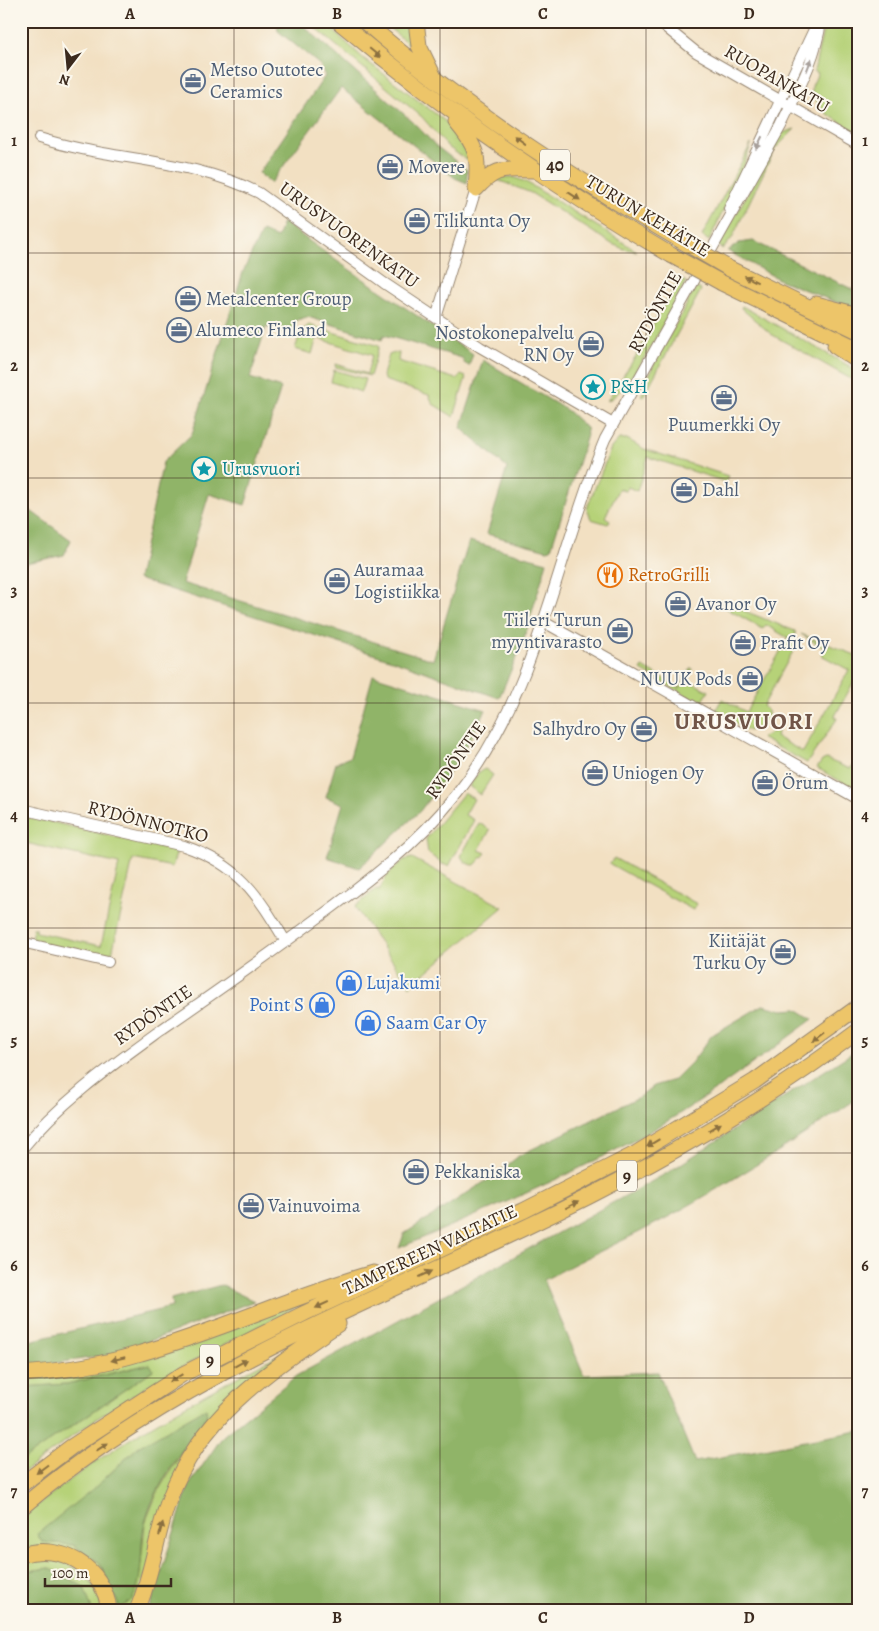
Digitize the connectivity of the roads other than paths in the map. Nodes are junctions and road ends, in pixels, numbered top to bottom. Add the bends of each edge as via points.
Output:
1 (338, 21) edge
2 (364, 21) edge
3 (416, 21) edge
4 (658, 21) edge
5 (820, 21) edge
6 (436, 80) junction
7 (780, 100) junction
8 (443, 106) junction
9 (791, 106) junction
10 (39, 138) dead end
11 (858, 145) edge
12 (533, 170) junction
13 (476, 189) junction
14 (718, 236) junction
15 (779, 294) junction
16 (858, 315) edge
17 (436, 318) junction
18 (794, 319) junction
19 (858, 331) edge
20 (858, 349) edge
21 (858, 361) edge
22 (613, 424) junction
23 (544, 622) junction
24 (858, 799) edge
25 (21, 809) edge
26 (21, 942) edge
27 (286, 942) junction
28 (108, 962) dead end
29 (858, 1008) edge
30 (858, 1030) edge
31 (21, 1150) edge
32 (414, 1262) junction
33 (381, 1295) junction
34 (21, 1374) edge
35 (21, 1485) edge
36 (21, 1508) edge
37 (21, 1555) edge
38 (109, 1610) edge
39 (137, 1610) edge

1 -> 8 highway, TURUN KEHÄTIE / 40
2 - 6 highway, TURUN KEHÄTIE / 40
3 - 6 highway via 419,46
4 - 7 street, RUOPANKATU via 696,52
5 - 7 street, RYDÖNTIE
9 -> 5 street, RYDÖNTIE via 812,56
15 -> 6 highway, TURUN KEHÄTIE / 40, bridge via 730,269 546,160
7 - 9 street, RUOPANKATU
7 -> 14 street, RYDÖNTIE
8 - 12 highway, TURUN KEHÄTIE / 40
8 - 13 highway via 474,145 478,165
9 - 11 street, RUOPANKATU
9 - 14 street, RYDÖNTIE
10 - 17 street, URUSVUORENKATU via 60,145 188,168 242,184 273,202
12 - 13 highway via 493,172
12 -> 18 highway, TURUN KEHÄTIE / 40, bridge via 671,255
13 - 17 street
14 - 22 street, RYDÖNTIE
15 - 16 highway
15 - 19 highway, TURUN KEHÄTIE / 40
17 - 22 street, URUSVUORENKATU via 526,375
18 - 20 highway, TURUN KEHÄTIE / 40
18 - 21 highway
22 - 23 street, RYDÖNTIE via 592,469
23 - 24 street
23 - 27 street, RYDÖNTIE via 508,713 486,753 456,795 376,876
25 - 27 street, RYDÖNNOTKO via 209,854 251,888
26 - 28 street
27 - 31 street, RYDÖNTIE via 86,1084
29 -> 32 highway, TAMPEREEN VALTATIE / 9 via 755,1082 635,1154
33 -> 30 highway, TAMPEREEN VALTATIE / 9 via 668,1155 762,1099
32 -> 34 highway via 323,1287 140,1354 97,1364
32 -> 35 highway, TAMPEREEN VALTATIE / 9 via 183,1374 71,1447
36 -> 33 highway, TAMPEREEN VALTATIE / 9 via 79,1462 195,1388 255,1355
39 -> 33 highway via 169,1499 209,1428 256,1383
37 - 38 highway via 52,1551 78,1560 99,1582 106,1594

